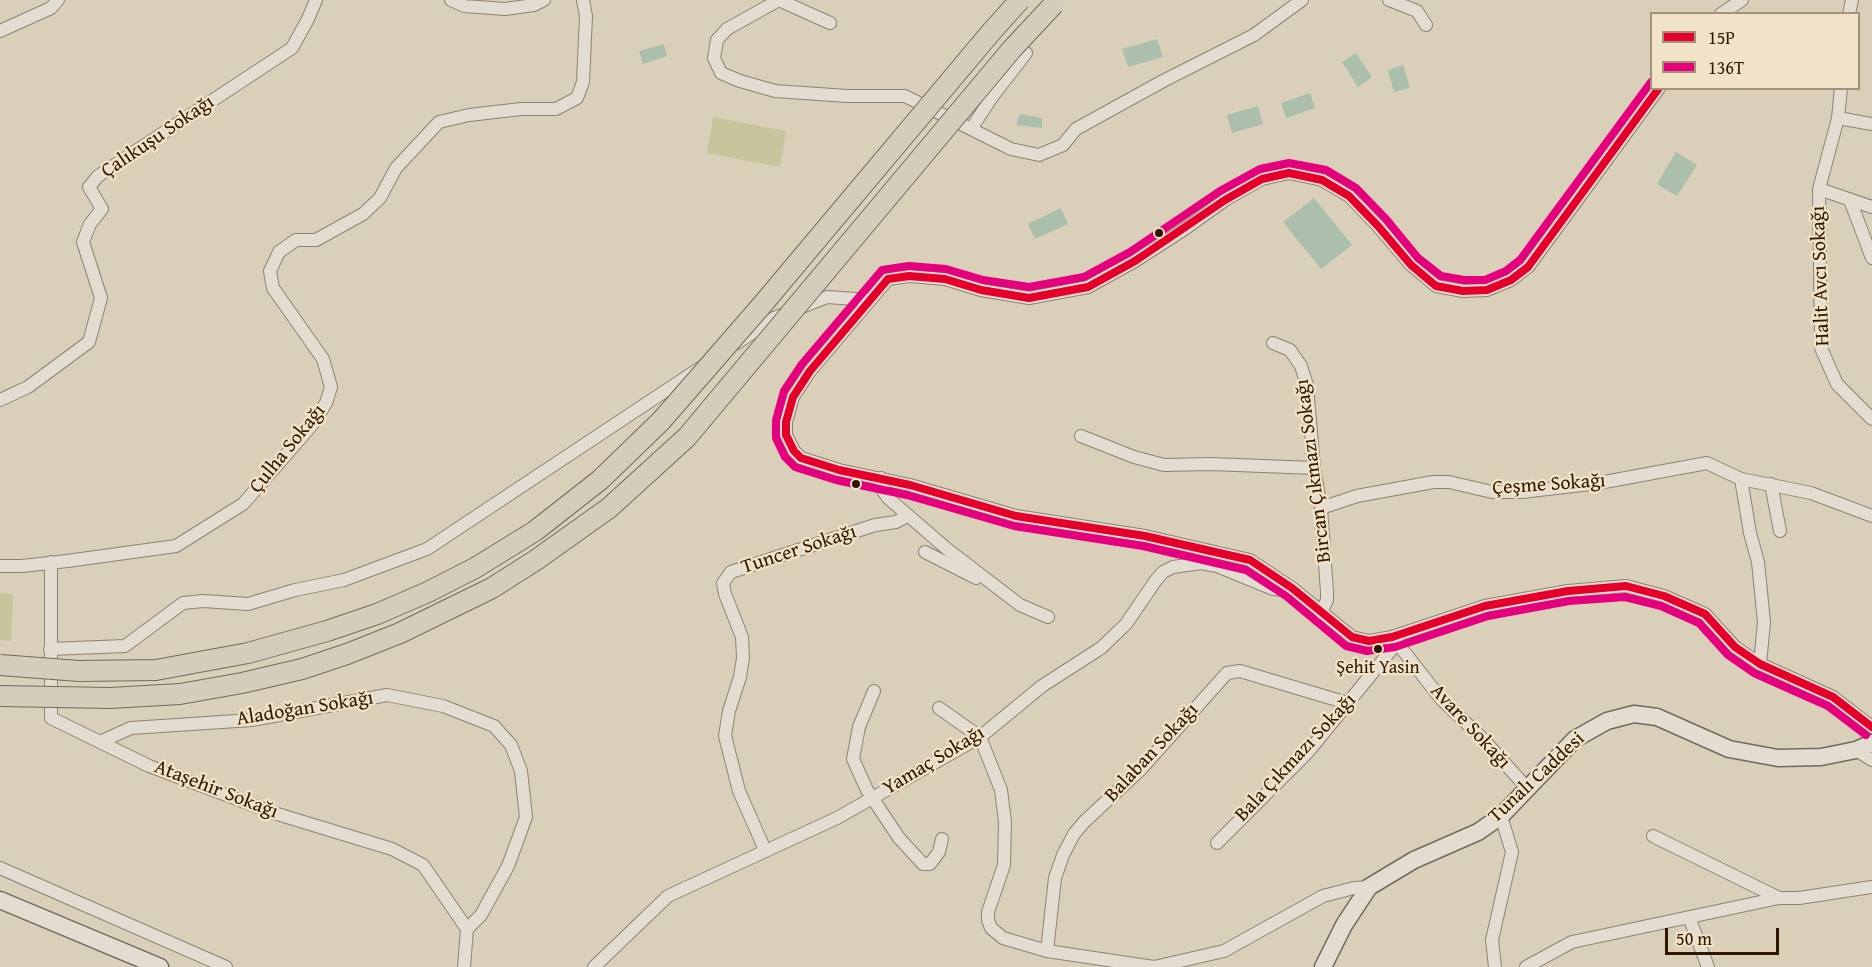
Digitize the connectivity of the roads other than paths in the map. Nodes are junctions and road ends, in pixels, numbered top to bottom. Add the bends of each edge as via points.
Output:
1 (58, 0) edge
2 (316, 0) edge
3 (451, 0) edge
4 (544, 0) edge
5 (583, 0) edge
6 (779, 0) edge
7 (1020, 0) edge
8 (1302, 0) edge
9 (1389, 0) edge
10 (1742, 0) edge
11 (503, 4) edge
12 (1054, 4) dead end
13 (1724, 12) edge
14 (830, 23) dead end
15 (1426, 25) dead end
16 (0, 31) edge
17 (1026, 53) dead end
18 (1658, 90) edge
19 (1841, 90) edge
20 (1838, 118) junction
21 (1872, 124) edge
22 (971, 129) junction
23 (1819, 189) junction
24 (1850, 200) junction
25 (1872, 207) edge
26 (1872, 258) edge
27 (870, 300) junction
28 (1273, 343) dead end
29 (0, 400) edge
30 (1872, 419) edge
31 (1081, 436) dead end
32 (1314, 468) junction
33 (881, 478) junction
34 (1741, 479) junction
35 (1771, 484) junction
36 (1321, 508) junction
37 (907, 516) junction
38 (1872, 516) edge
39 (1780, 531) dead end
40 (925, 552) dead end
41 (51, 562) junction
42 (0, 566) edge
43 (994, 586) junction
44 (1292, 588) junction
45 (1321, 613) junction
46 (1048, 617) dead end
47 (1394, 641) junction
48 (50, 649) junction
49 (1760, 664) junction
50 (0, 665) edge
51 (874, 691) dead end
52 (0, 696) edge
53 (1347, 703) junction
54 (939, 708) dead end
55 (1872, 727) edge
56 (980, 737) junction
57 (102, 741) junction
58 (1872, 743) edge
59 (1856, 750) junction
60 (1872, 760) edge
61 (1527, 788) junction
62 (873, 797) junction
63 (1501, 816) junction
64 (1653, 836) dead end
65 (942, 839) dead end
66 (1217, 843) dead end
67 (765, 850) junction
68 (0, 868) edge
69 (1368, 887) junction
70 (1872, 887) edge
71 (1779, 898) junction
72 (0, 900) edge
73 (1689, 917) junction
74 (467, 929) junction
75 (1047, 951) junction
76 (160, 967) edge
77 (226, 967) edge
78 (464, 967) edge
79 (594, 967) edge
80 (1154, 967) edge
81 (1323, 967) edge
82 (1495, 967) edge
83 (1526, 967) edge
84 (1708, 967) edge

1 - 16 street via 51,8
2 - 29 street, Çalıkuşu Sokağı via 292,48 98,176 89,187 102,209 83,242 101,298 89,342 28,387
3 - 11 street via 464,6
4 - 11 street via 534,4
5 - 41 street, Çulha Sokağı via 583,82 577,98 556,109 521,109 439,122 396,168 380,198 363,214 315,240 296,240 279,252 270,271 273,288 323,359 331,387 327,403 312,425 243,504 176,546
6 - 14 street
6 - 22 street via 727,29 717,40 714,58 721,73 775,91 905,96
7 - 50 highway, bridge via 661,421 600,480 536,531 475,568 377,614 248,653 156,670 79,671
8 - 22 street via 1254,35 1076,129 1063,145 1052,151 1039,155 1011,149
9 - 15 street via 1417,11
10 - 13 street
12 - 52 highway, bridge via 1004,58 687,437 609,508 536,561 492,588 400,633 302,669 180,694 110,698
17 - 22 street
18 - 27 street via 1528,267 1511,280 1487,290 1436,286 1411,266 1349,196 1322,180 1289,173 1262,179 1088,287 1029,298 945,279 909,276 888,279
19 - 20 street, Halit Avcı Sokağı
20 - 21 street
20 - 23 street, Halit Avcı Sokağı
23 - 24 street
23 - 30 street, Halit Avcı Sokağı via 1821,348 1837,384
24 - 25 street
24 - 26 street
27 - 33 street via 793,397 786,435 801,458
27 - 48 street via 827,297 774,318 427,549 344,580 248,604 183,603 125,646
28 - 32 street, Bircan Çıkmazı Sokağı via 1290,350 1305,376
31 - 32 street via 1134,458 1164,465
32 - 36 street, Bircan Çıkmazı Sokağı
33 - 37 street via 888,498
33 - 44 street via 1016,516 1145,537 1250,560
34 - 35 street, Çeşme Sokağı
34 - 36 street, Çeşme Sokağı via 1707,463 1599,483 1522,492 1492,492 1433,482 1357,496
34 - 49 street via 1758,562 1764,622
35 - 38 street, Çeşme Sokağı via 1811,493
35 - 39 street
36 - 45 street, Bircan Çıkmazı Sokağı via 1327,600
37 - 43 street
37 - 67 street, Tuncer Sokağı via 731,572 723,582 742,637 743,658 725,736 739,791
40 - 43 street
41 - 42 street, Çulha Sokağı
41 - 48 street, Ataşehir Sokağı
43 - 46 street via 1020,606
44 - 45 street
44 - 56 street, Yamaç Sokağı via 1273,589 1200,563 1173,567 1163,572 1126,624 1101,648 1042,686
45 - 47 street via 1352,637
47 - 49 street via 1485,606 1568,591 1626,586 1664,596 1705,614 1735,646
47 - 53 street, Bala Çıkmazı Sokağı
47 - 61 street, Avare Sokağı via 1442,700
48 - 57 street, Ataşehir Sokağı via 51,718
49 - 55 street via 1833,697
51 - 62 street via 859,727 853,759
53 - 66 street, Bala Çıkmazı Sokağı via 1308,752
53 - 75 street, Balaban Sokağı via 1240,671 1227,674 1141,770 1074,834 1055,878
54 - 56 street
56 - 62 street, Yamaç Sokağı
56 - 75 street via 1001,790 1005,822 1004,865 987,912 988,920 1003,938
57 - 74 street, Ataşehir Sokağı via 149,766 274,813 392,849 423,866
57 - 74 street, Aladoğan Sokağı via 131,728 252,720 387,695 443,706 494,726 511,745 521,771 526,817 508,866 480,915
58 - 59 main road, Tunalı Caddesi
59 - 60 street
59 - 61 main road, Tunalı Caddesi via 1798,758 1750,754 1667,720 1634,714 1607,721 1575,739
61 - 63 main road, Tunalı Caddesi
62 - 65 street via 899,838 923,864 930,864
62 - 67 street, Yamaç Sokağı
63 - 69 main road, Tunalı Caddesi via 1478,832 1414,860
63 - 82 street via 1512,852 1492,940
64 - 71 street
67 - 79 street, Yamaç Sokağı via 668,896
68 - 77 street
69 - 80 street via 1323,896 1224,951
69 - 81 main road, Tunalı Caddesi
70 - 71 street
71 - 73 street
72 - 76 main road
73 - 83 street via 1572,942
73 - 84 street
74 - 78 street
75 - 80 street

